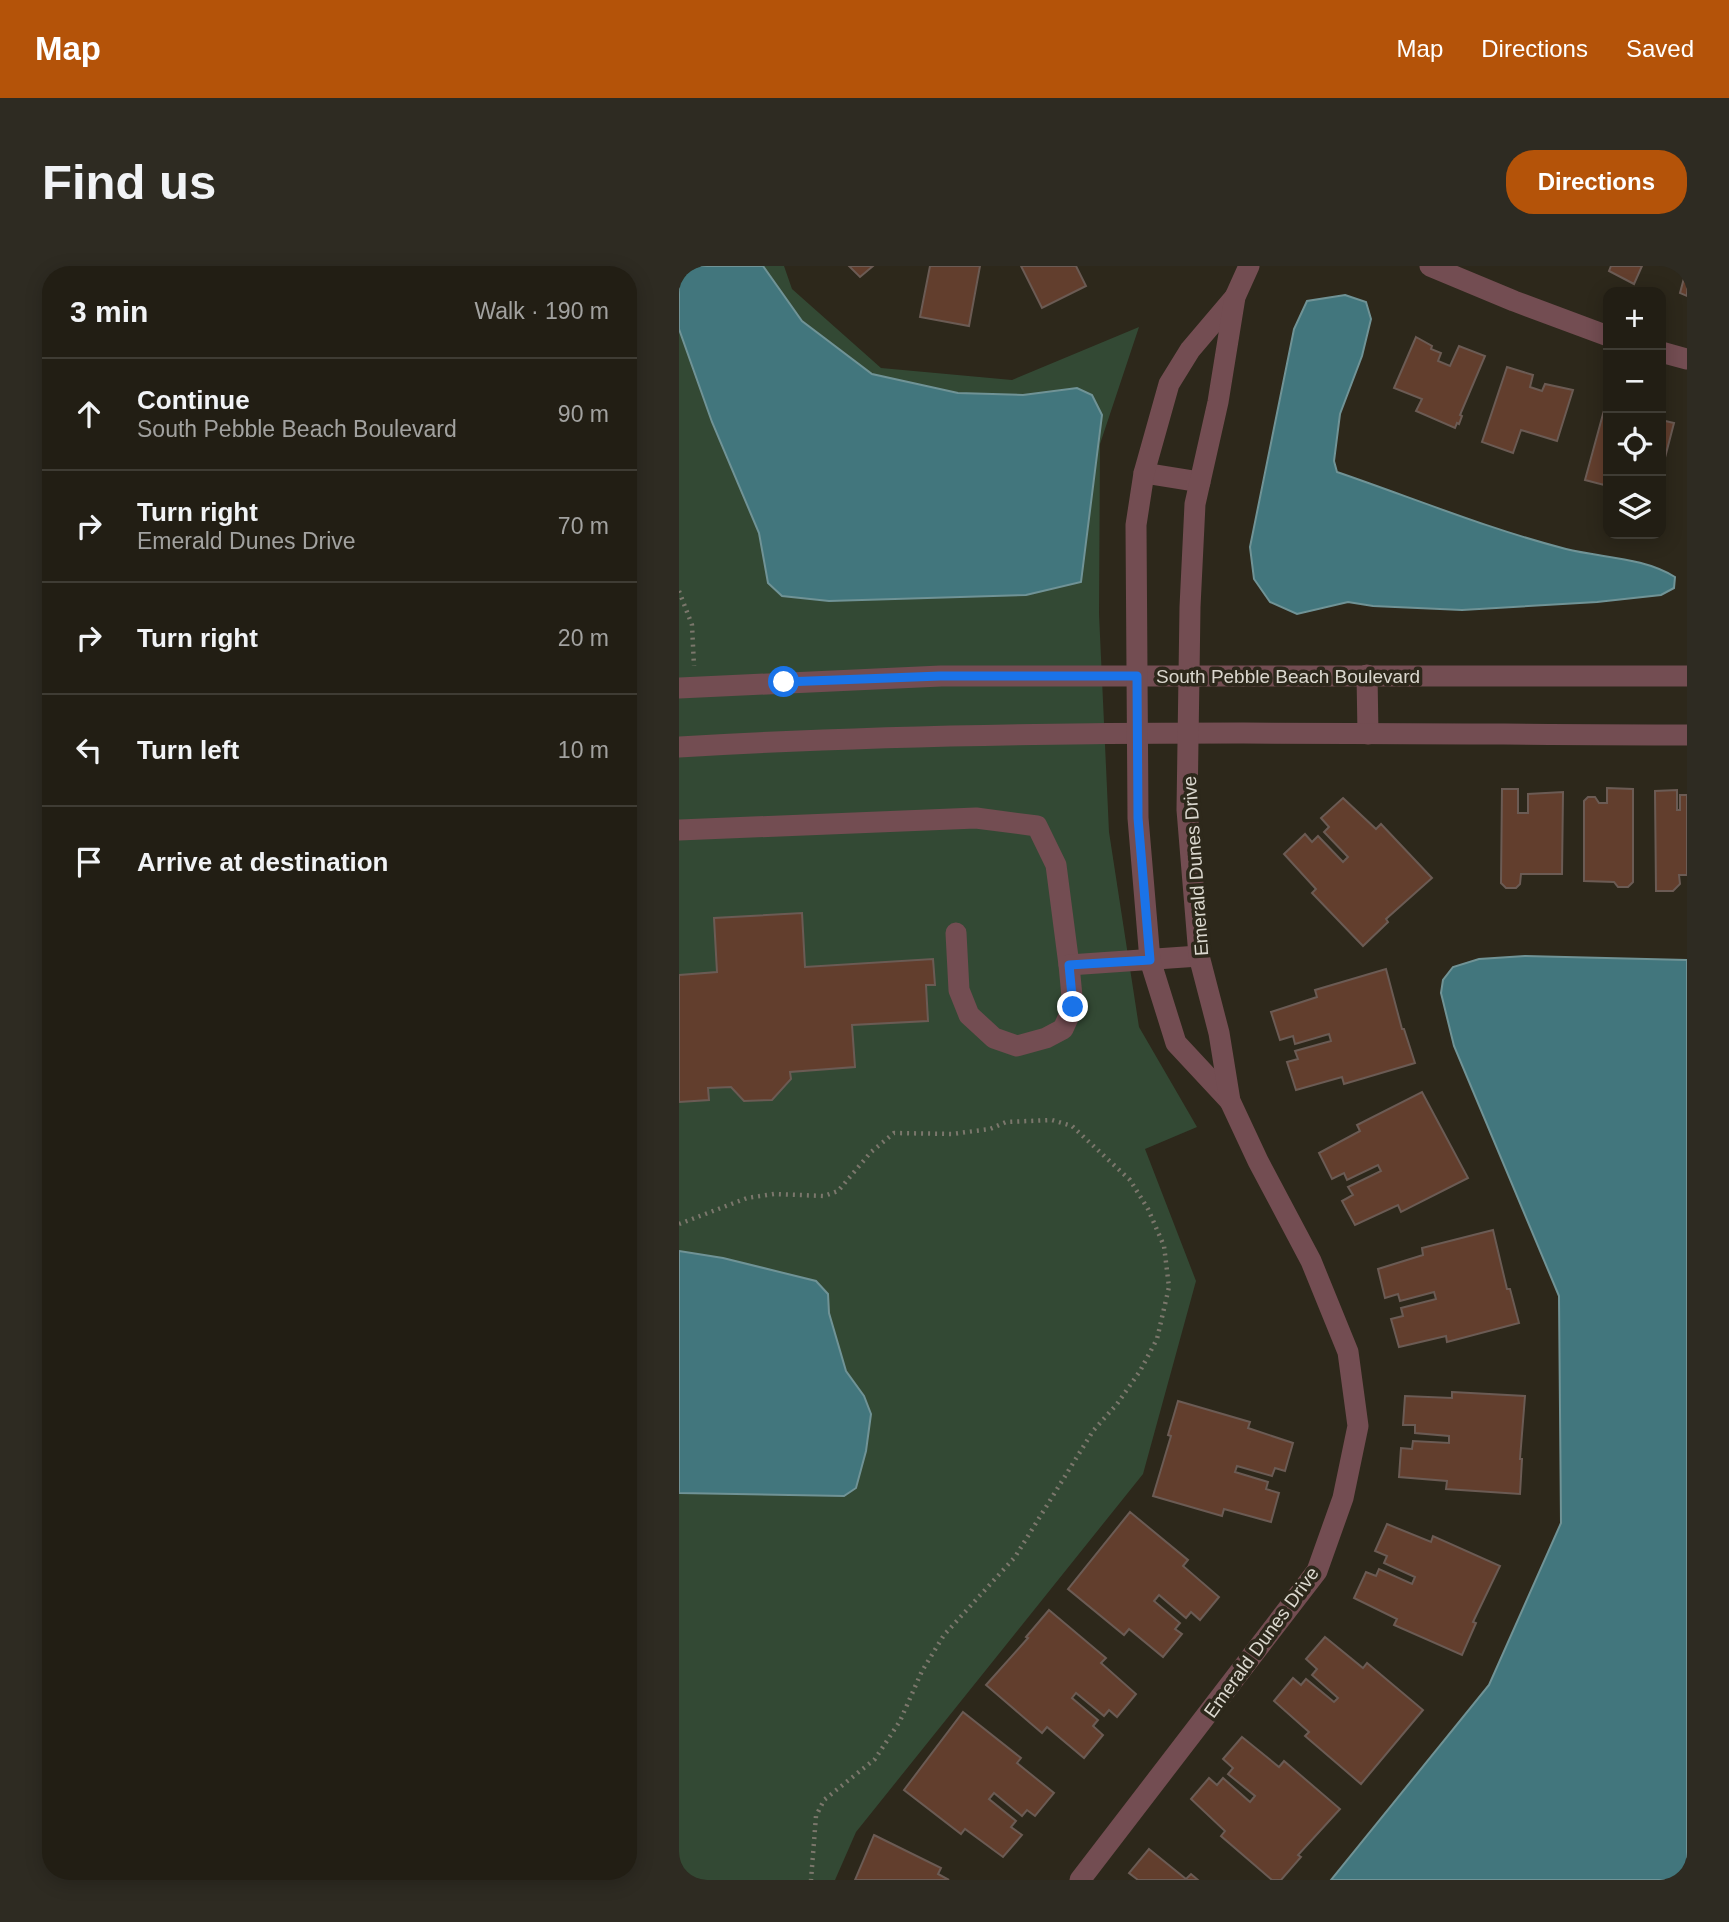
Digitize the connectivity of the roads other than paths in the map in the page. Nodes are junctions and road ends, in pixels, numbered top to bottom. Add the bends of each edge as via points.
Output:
1 (1249, 266) edge
2 (1430, 266) edge
3 (1235, 297) junction
4 (1603, 334) edge
5 (1666, 353) edge
6 (1687, 359) edge
7 (1144, 473) junction
8 (1200, 482) junction
9 (1367, 675) junction
10 (1137, 676) junction
11 (1190, 676) junction
12 (1687, 676) edge
13 (687, 688) edge
14 (1138, 733) junction
15 (1189, 733) junction
16 (1369, 734) junction
17 (1687, 735) edge
18 (679, 747) edge
19 (679, 830) edge
20 (956, 933) dead end
21 (1199, 956) junction
22 (1150, 960) junction
23 (1069, 965) junction
24 (1230, 1101) junction
25 (1080, 1880) edge

1 - 3 street, Emerald Dunes Drive
2 - 4 street
3 - 7 street, Emerald Dunes Drive via 1169,384
3 - 8 street, Emerald Dunes Drive
5 - 6 street
7 - 8 street
7 - 10 street, Emerald Dunes Drive via 1136,526
8 - 11 street, Emerald Dunes Drive via 1193,534
9 - 11 street, South Pebble Beach Boulevard
9 - 12 street, South Pebble Beach Boulevard
9 - 16 street
10 - 11 street, South Pebble Beach Boulevard
10 - 13 street, South Pebble Beach Boulevard via 904,677
10 - 14 street, Emerald Dunes Drive
11 - 15 street, Emerald Dunes Drive
14 - 15 street
14 - 18 street via 946,735
14 - 22 street, Emerald Dunes Drive via 1138,818
15 - 16 street
15 - 21 street, Emerald Dunes Drive via 1187,810
16 - 17 street
19 - 23 street via 976,818 1037,826 1056,865
20 - 23 street via 959,990 969,1015 994,1038 1017,1046 1063,1029 1073,1007
21 - 22 street
21 - 24 street, Emerald Dunes Drive
22 - 23 street
22 - 24 street, Emerald Dunes Drive via 1176,1043
24 - 25 street, Emerald Dunes Drive via 1311,1261 1348,1352 1358,1426 1343,1498 1317,1572

